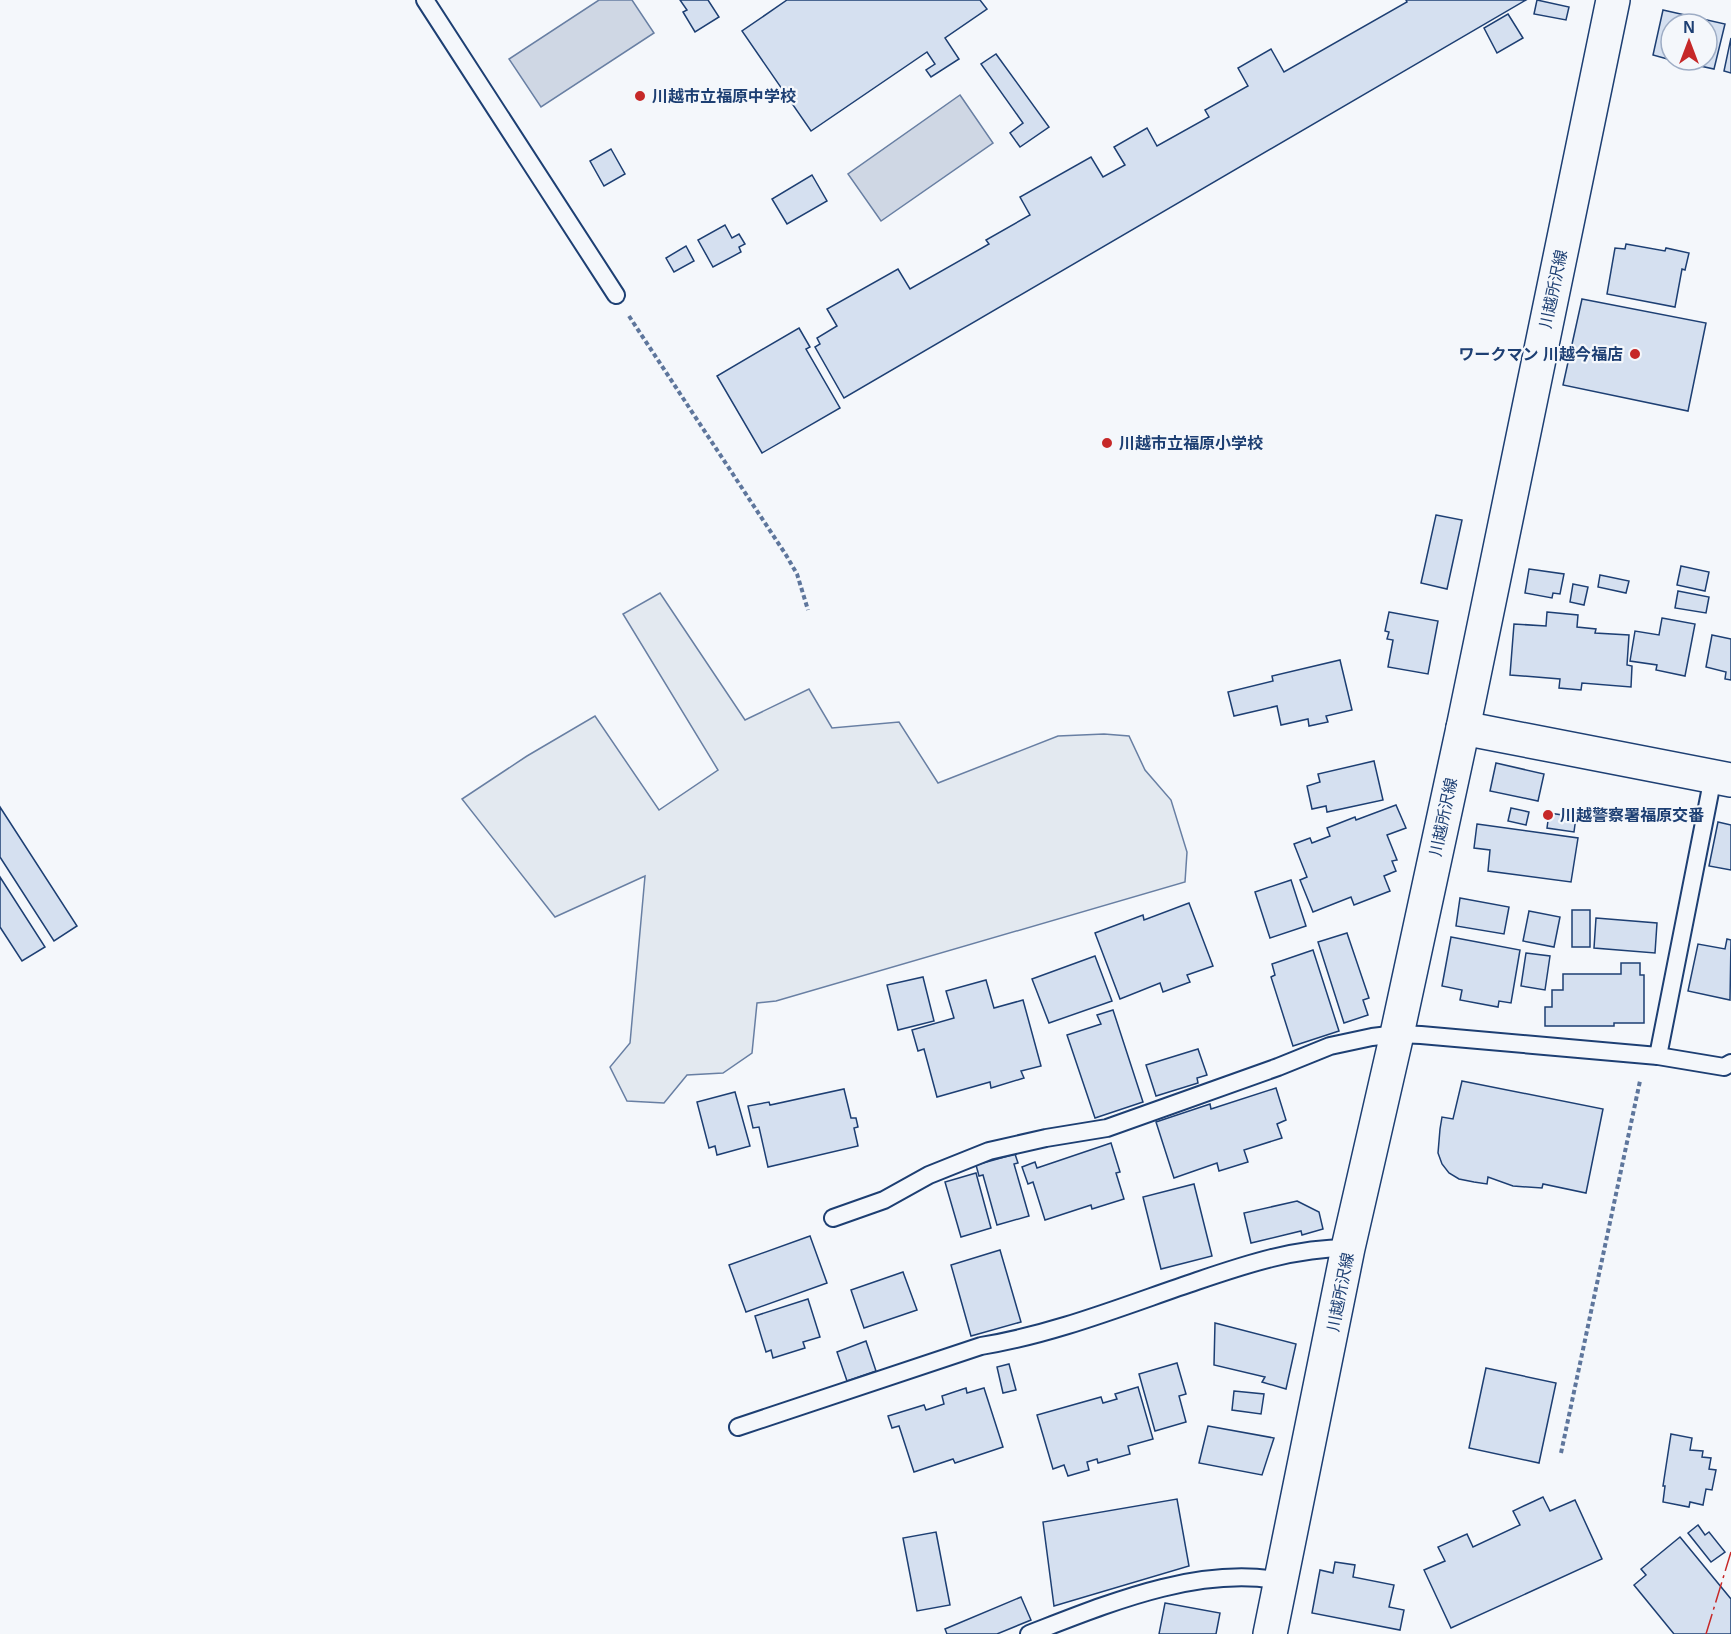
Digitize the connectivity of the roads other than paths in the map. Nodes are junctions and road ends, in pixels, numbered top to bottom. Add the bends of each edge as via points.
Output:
1 (425, 0) edge
2 (1613, 0) edge
3 (615, 296) road end
4 (1463, 728) junction
5 (1722, 779) edge
6 (1397, 1034) junction
7 (1651, 1055) junction
8 (1731, 1064) edge
9 (833, 1218) dead end
10 (1348, 1248) junction
11 (738, 1427) dead end
12 (1282, 1581) junction
13 (1029, 1634) edge
14 (1270, 1634) edge

1 - 3 lane
2 - 4 main road, 川越所沢線
4 - 5 main road
4 - 6 main road, 川越所沢線
5 - 7 lane
6 - 7 lane
6 - 9 lane via 1330,1047 1107,1128 989,1151 929,1175 884,1200
6 - 10 main road, 川越所沢線
7 - 8 lane via 1724,1067
10 - 11 lane via 1264,1258 1063,1326 981,1346
10 - 12 main road, 川越所沢線
12 - 13 lane via 1259,1576 1212,1578 1162,1587
12 - 14 main road, 川越所沢線

